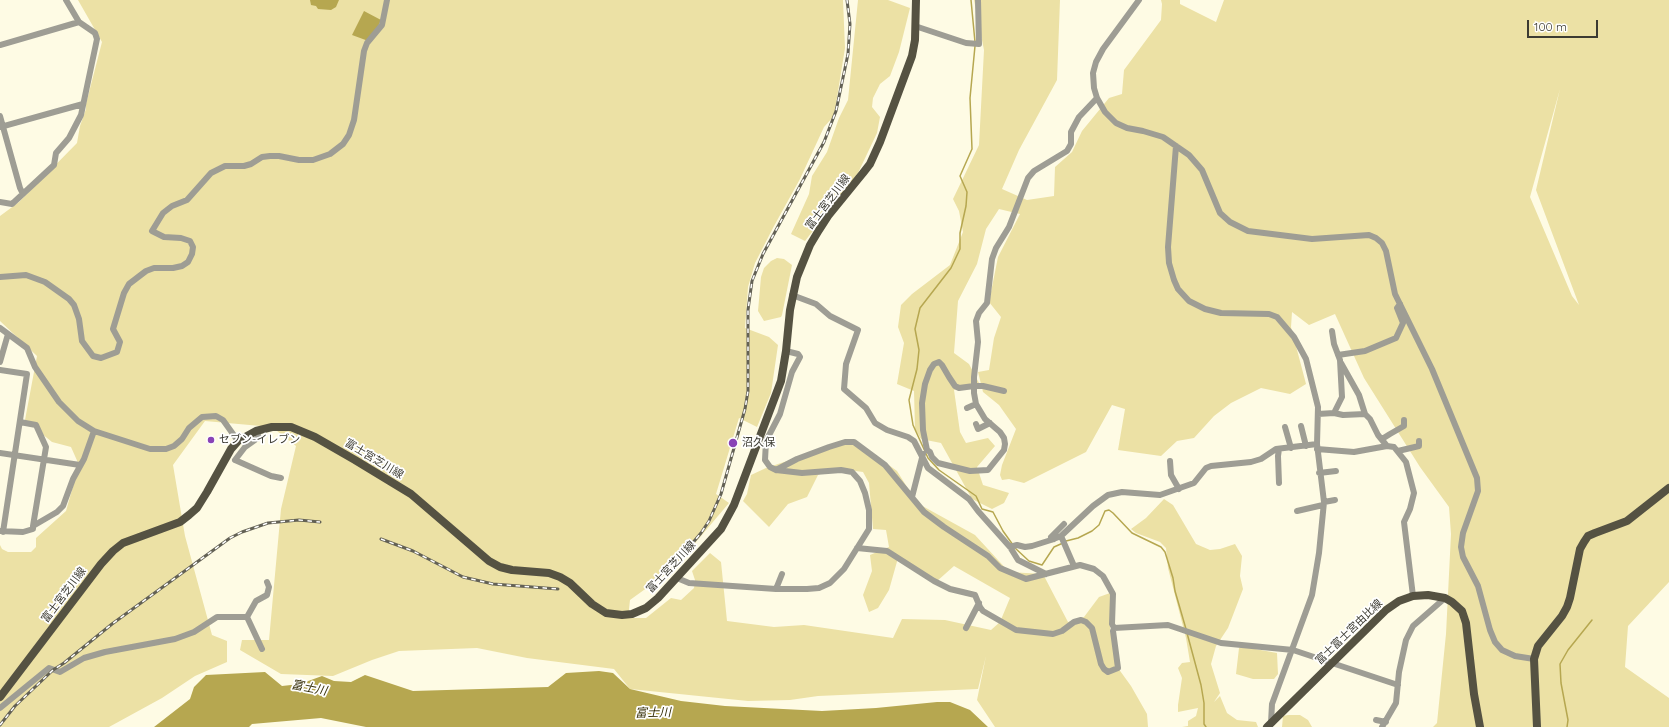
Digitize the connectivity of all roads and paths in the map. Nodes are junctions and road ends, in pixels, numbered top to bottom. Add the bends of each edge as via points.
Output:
1 (66, 0) edge
2 (387, 0) edge
3 (916, 0) edge
4 (978, 0) edge
5 (1139, 0) edge
6 (79, 22) junction
7 (915, 26) junction
8 (0, 45) edge
9 (1097, 98) junction
10 (83, 104) junction
11 (0, 116) edge
12 (2, 127) edge
13 (1176, 146) junction
14 (23, 194) junction
15 (0, 202) edge
16 (0, 277) edge
17 (792, 295) junction
18 (1400, 304) junction
19 (0, 328) edge
20 (1332, 331) dead end
21 (8, 334) junction
22 (1, 348) edge
23 (786, 350) junction
24 (1339, 358) junction
25 (0, 362) edge
26 (0, 370) edge
27 (974, 386) junction
28 (1004, 391) dead end
29 (976, 404) junction
30 (967, 408) dead end
31 (1334, 413) junction
32 (1318, 414) junction
33 (1365, 414) junction
34 (1404, 420) dead end
35 (20, 422) junction
36 (990, 423) junction
37 (976, 424) dead end
38 (1301, 426) dead end
39 (1285, 427) dead end
40 (94, 431) junction
41 (256, 431) junction
42 (1382, 439) junction
43 (238, 441) junction
44 (1419, 441) dead end
45 (1306, 446) junction
46 (1387, 446) junction
47 (1317, 447) junction
48 (1291, 448) junction
49 (1279, 449) junction
50 (1398, 450) junction
51 (924, 452) junction
52 (0, 453) edge
53 (14, 455) junction
54 (44, 459) junction
55 (1170, 461) dead end
56 (80, 465) junction
57 (776, 470) junction
58 (1336, 470) dead end
59 (1319, 473) junction
60 (281, 478) dead end
61 (1279, 483) dead end
62 (1669, 488) edge
63 (1179, 489) junction
64 (912, 497) junction
65 (1335, 500) dead end
66 (1324, 504) junction
67 (1297, 511) dead end
68 (1064, 524) dead end
69 (33, 526) junction
70 (2, 532) edge
71 (1050, 538) junction
72 (1063, 540) junction
73 (1013, 546) junction
74 (857, 548) junction
75 (1074, 566) junction
76 (782, 574) dead end
77 (1046, 574) junction
78 (677, 578) junction
79 (267, 582) dead end
80 (776, 588) junction
81 (1413, 596) junction
82 (1445, 598) junction
83 (979, 603) junction
84 (247, 617) junction
85 (966, 628) dead end
86 (1114, 628) junction
87 (262, 649) dead end
88 (1293, 650) junction
89 (1534, 659) junction
90 (1332, 662) junction
91 (1398, 685) junction
92 (0, 697) edge
93 (0, 708) edge
94 (1376, 720) dead end
95 (1384, 724) edge
96 (1269, 725) edge
97 (1480, 727) edge
98 (1537, 727) edge

1 - 6 street
2 - 16 street via 382,25 371,37 364,51 354,120 343,144 330,154 313,160 270,156 244,166 225,166 211,173 187,200 163,213 152,231 164,237 190,241 193,247 192,254 188,262 182,266 154,268 129,284 113,330 120,342 117,352 101,358 93,356 82,341 74,305 45,282 26,275
3 - 7 main road, 富士宮芝川線
4 - 7 street via 979,44 966,43
5 - 9 street via 1096,62 1093,73
6 - 8 street
6 - 10 street via 95,34 97,39
7 - 17 main road, 富士宮芝川線 via 912,56 880,142 867,168 819,230 804,260
9 - 13 street via 1116,124 1163,137
9 - 27 street via 1078,117 1071,132 1071,144 1067,151 1028,178 1009,227 996,248 992,259 987,303 976,321 978,342
10 - 12 street
10 - 14 street via 81,116 69,138 56,153 54,165
11 - 12 street
12 - 14 street
13 - 18 street via 1189,155 1202,170 1220,212 1230,222 1248,231 1312,239 1361,235 1376,238 1386,251 1395,294
13 - 32 street via 1168,247 1169,263 1178,289 1205,309 1221,313 1269,314 1277,317 1294,337 1306,359
14 - 15 street via 12,204
17 - 23 main road, 富士宮芝川線
17 - 51 street via 816,304 830,316 858,330 846,364 844,389 866,408 875,424 914,441
18 - 24 street via 1397,308 1403,322 1396,338 1366,351
18 - 89 street via 1432,369 1477,478 1478,491 1463,533 1461,547 1463,557 1478,586 1490,630 1502,650 1515,656
19 - 21 street
20 - 24 street
21 - 22 street
21 - 40 street via 27,348 35,367 59,402 78,421
22 - 25 street
23 - 57 street via 800,357 792,372 780,414 766,441 765,460
23 - 78 main road, 富士宮芝川線 via 781,381 734,505 721,529
24 - 31 street via 1342,397
24 - 33 street via 1359,395
26 - 35 street via 28,374
27 - 28 street
27 - 29 street
27 - 51 street via 955,386 942,365 939,362 934,364 925,384 922,403
29 - 30 street
29 - 36 street
31 - 32 street
31 - 33 street
32 - 47 street
33 - 42 street
34 - 42 street via 1404,426
35 - 53 street
35 - 54 street via 36,425 46,448
36 - 37 street via 978,429
36 - 51 street via 1000,432 1005,444 1004,450 988,470 970,471 938,463 930,452
38 - 45 street
39 - 48 street
40 - 43 street via 150,449 166,449 182,440 189,428 202,417 216,416 223,420
40 - 56 street
41 - 43 main road, 富士宮芝川線
41 - 60 street via 259,437 245,447 235,460 270,476
41 - 78 main road, 富士宮芝川線 via 272,427 291,427 315,437 412,494 489,561 512,570 549,573 560,577 606,613 632,614 646,608
42 - 46 street
43 - 92 main road, 富士宮芝川線 via 224,459 197,508 180,522 123,543 113,551
44 - 50 street via 1419,446
45 - 47 street
45 - 48 street
46 - 47 street via 1354,452
46 - 50 street
47 - 59 street
48 - 49 street
49 - 61 street
49 - 63 street via 1251,462 1206,468 1194,483
50 - 81 street via 1406,462 1414,493 1404,522
51 - 64 street
51 - 73 street via 928,468 969,499
52 - 53 street
53 - 54 street
53 - 70 street
54 - 56 street
54 - 69 street
55 - 63 street via 1171,475
56 - 69 street via 63,506
57 - 64 street via 830,447 854,442 885,465
57 - 74 street via 802,473 841,470 852,472 860,481 869,510 869,529
58 - 59 street
59 - 66 street
62 - 89 main road via 1627,521 1588,536 1580,549 1567,607 1538,646
63 - 72 street via 1160,495 1122,492 1108,495 1093,506
64 - 77 street via 924,512 988,556 1000,568 1026,579
65 - 66 street
66 - 67 street
66 - 88 street via 1320,553 1312,595
68 - 71 street
69 - 70 street via 32,529 23,532
71 - 72 street
71 - 73 street via 1032,546
72 - 75 street
73 - 77 street via 1018,560
74 - 80 street via 844,569 830,583 808,590
74 - 83 street via 887,551 934,581 975,595
75 - 77 street
75 - 86 street via 1085,565 1103,576 1113,594
76 - 80 street
78 - 80 street via 689,583
79 - 84 street via 267,595 256,601
81 - 82 main road, 富士富士宮由比線
81 - 90 main road, 富士富士宮由比線 via 1399,601 1386,610
82 - 91 street via 1413,626 1406,640
82 - 97 main road, 富士富士宮由比線 via 1462,611 1466,623
83 - 85 street
83 - 86 street via 983,611 1016,630 1053,634 1081,620 1090,624 1101,664 1108,672 1118,668
84 - 87 street
84 - 93 street via 217,618 194,632 175,639 84,658 60,672 49,668
86 - 88 street via 1168,625 1221,643
88 - 90 street
88 - 96 street via 1278,684
89 - 98 main road
90 - 91 street
90 - 96 main road, 富士富士宮由比線
91 - 95 street via 1396,703
94 - 95 street

